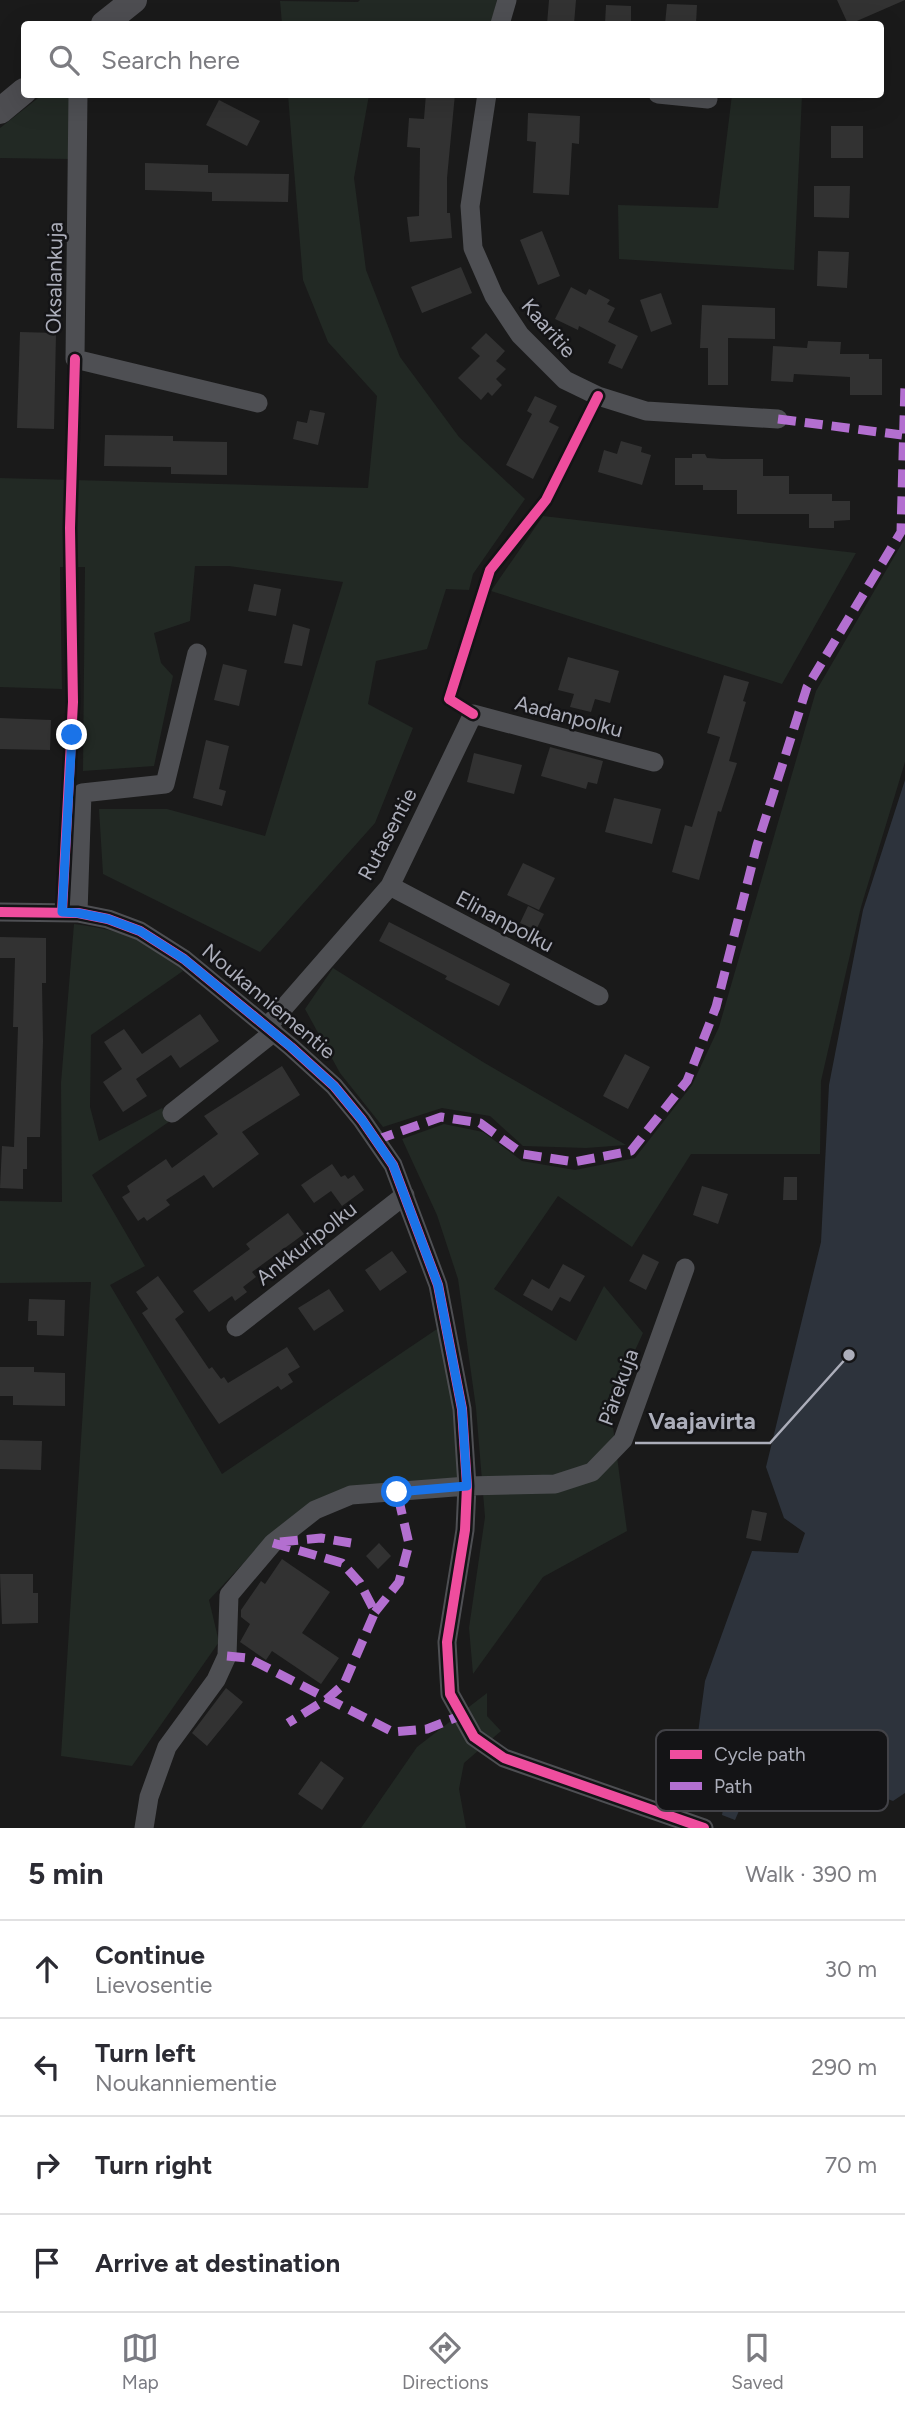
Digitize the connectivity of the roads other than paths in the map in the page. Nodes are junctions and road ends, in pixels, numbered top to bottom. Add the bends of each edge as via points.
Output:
1 (134, 0) edge
2 (507, 0) edge
3 (108, 21) edge
4 (501, 21) edge
5 (21, 93) edge
6 (78, 98) edge
7 (486, 98) edge
8 (698, 98) edge
9 (708, 99) dead end
10 (0, 111) edge
11 (258, 404) dead end
12 (778, 419) dead end
13 (197, 653) dead end
14 (472, 714) joint
15 (654, 762) dead end
16 (390, 886) junction
17 (0, 912) edge
18 (78, 913) junction
19 (600, 996) dead end
20 (271, 1030) junction
21 (172, 1113) dead end
22 (405, 1195) junction
23 (685, 1268) dead end
24 (236, 1327) dead end
25 (467, 1486) junction
26 (145, 1828) edge
27 (704, 1828) edge

1 - 3 street
2 - 4 street
5 - 10 street
6 - 11 street, Oksalankuja via 75,359
7 - 12 street, Kaaritie via 470,206 473,248 494,296 520,335 565,380 598,396 646,411
8 - 9 street
13 - 18 street via 165,784 82,793
14 - 15 street, Aadanpolku
14 - 16 street, Rutasentie
16 - 19 street, Elinanpolku
16 - 20 street, Rutasentie
17 - 18 street, Noukanniementie
18 - 20 street, Noukanniementie via 140,931 184,959
20 - 21 street, Rutasentie
20 - 22 street, Noukanniementie via 334,1086 362,1120 393,1165
22 - 24 street, Ankkuripolku
22 - 25 street, Noukanniementie via 438,1285 462,1409
23 - 25 street, Pärekuja via 623,1440 592,1472 555,1484
25 - 26 street, Pärekuja via 351,1495 315,1510 273,1543 229,1595 227,1656 216,1680 167,1747 149,1797
25 - 27 street, Noukanniementie via 465,1530 447,1642 450,1694 474,1737 504,1758

